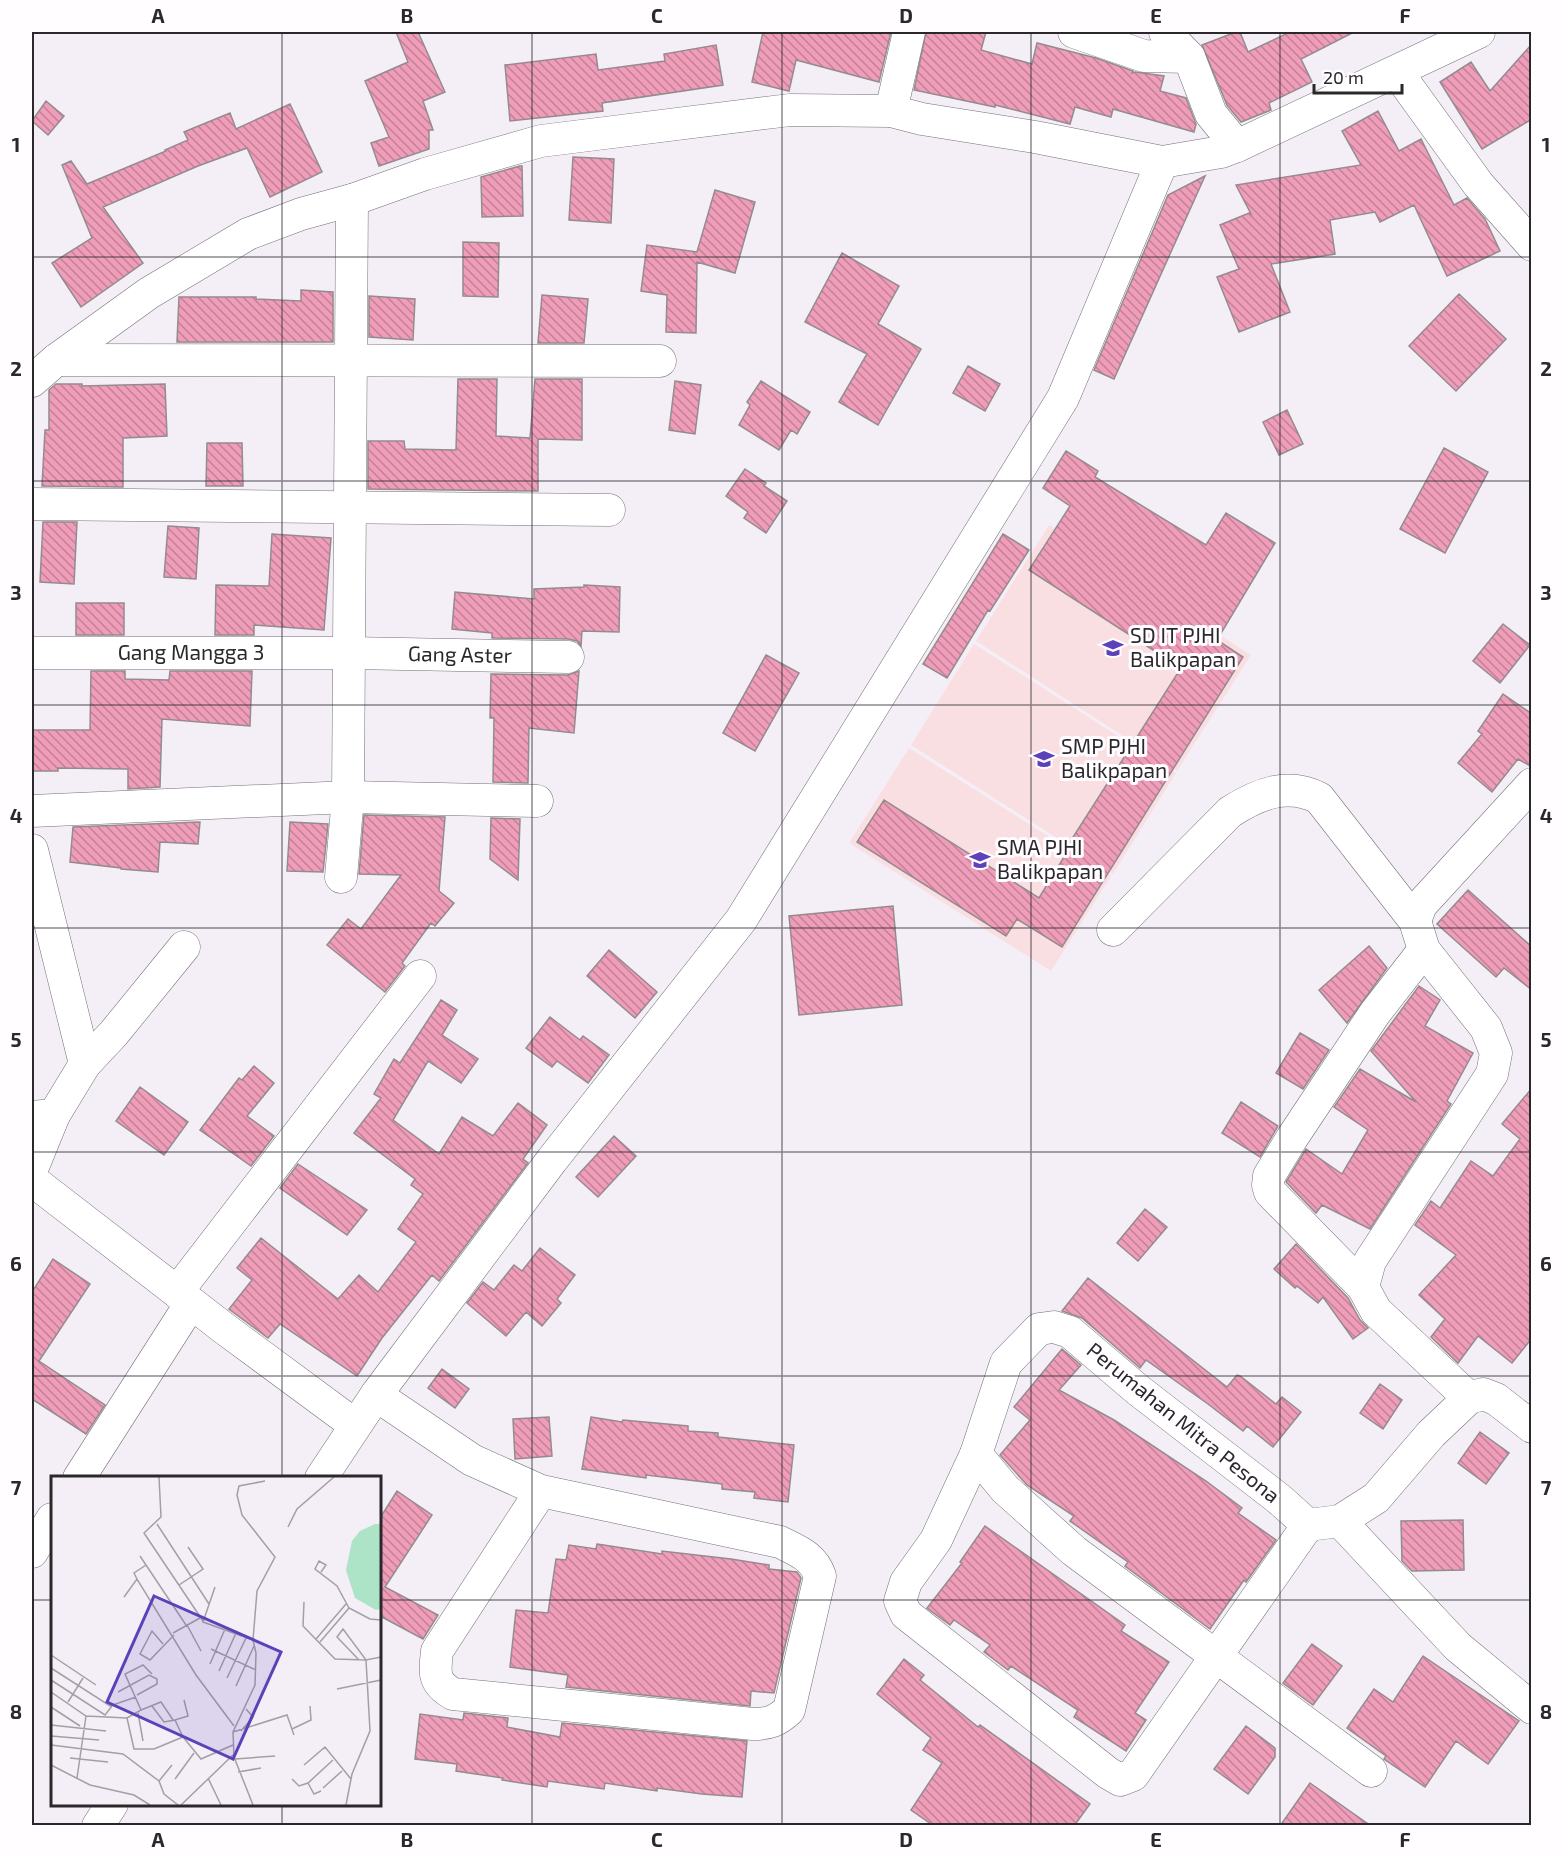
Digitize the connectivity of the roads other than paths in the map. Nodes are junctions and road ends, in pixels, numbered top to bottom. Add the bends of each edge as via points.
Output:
1 (909, 32) edge
2 (1074, 32) edge
3 (1165, 32) edge
4 (1479, 32) edge
5 (1190, 57) junction
6 (1397, 72) junction
7 (891, 111) junction
8 (1237, 146) junction
9 (1162, 162) junction
10 (352, 200) junction
11 (1532, 245) edge
12 (56, 360) junction
13 (352, 360) junction
14 (660, 361) dead end
15 (32, 381) edge
16 (32, 504) edge
17 (351, 507) junction
18 (609, 510) dead end
19 (32, 653) edge
20 (350, 653) junction
21 (568, 657) dead end
22 (1532, 784) edge
23 (348, 797) junction
24 (537, 801) dead end
25 (32, 812) edge
26 (32, 850) edge
27 (341, 877) dead end
28 (1113, 930) dead end
29 (1420, 935) junction
30 (184, 947) dead end
31 (420, 976) dead end
32 (85, 1064) junction
33 (43, 1116) edge
34 (32, 1169) edge
35 (32, 1180) edge
36 (1363, 1287) junction
37 (184, 1298) junction
38 (376, 1395) junction
39 (1469, 1398) junction
40 (1528, 1419) edge
41 (355, 1425) junction
42 (976, 1454) junction
43 (80, 1476) edge
44 (322, 1476) edge
45 (541, 1491) junction
46 (51, 1521) edge
47 (1340, 1521) junction
48 (1308, 1525) junction
49 (32, 1552) edge
50 (1216, 1656) junction
51 (1532, 1708) edge
52 (1371, 1771) dead end
53 (111, 1806) edge
54 (98, 1826) edge

1 - 7 street
2 - 5 street via 1144,56
3 - 5 street
4 - 6 street
5 - 8 street via 1211,114
6 - 8 street
6 - 11 street via 1478,184
7 - 9 street
7 - 10 street via 790,110 541,141 425,174
8 - 9 street
9 - 38 street via 1063,398 741,920 552,1160
10 - 12 street via 301,213 248,234 149,293
10 - 13 street
12 - 13 street
12 - 15 street
13 - 14 street
13 - 17 street
16 - 17 street
17 - 18 street
17 - 20 street
19 - 20 street, Gang Mangga 3
20 - 21 street, Gang Aster
20 - 23 street
22 - 29 street via 1421,905
23 - 24 street
23 - 25 street
23 - 27 street
26 - 32 street
28 - 29 street via 1230,812 1265,794 1292,789 1305,790 1319,798
29 - 36 street via 1486,1028 1496,1053 1491,1074 1370,1261
29 - 36 street via 1375,1013 1269,1176 1270,1192
30 - 32 street
31 - 37 street
32 - 33 street
33 - 34 street
35 - 37 street
36 - 39 street via 1376,1311
37 - 41 street
37 - 43 street
38 - 41 street
38 - 45 street via 472,1460
39 - 40 street via 1483,1394
39 - 47 street via 1431,1434 1376,1498
41 - 44 street
42 - 48 street, Perumahan Mitra Pesona via 1006,1363 1039,1329 1054,1326 1070,1332
42 - 50 street via 1005,1489 1074,1551
42 - 50 street, Perumahan Mitra Pesona via 936,1540 906,1582 900,1600 906,1614 1120,1780 1133,1775
45 - 45 street via 437,1651 434,1675 443,1688 453,1694 753,1724 768,1724 789,1710 820,1576 816,1564 780,1542
46 - 49 street
47 - 48 street
47 - 51 street via 1458,1647
48 - 50 street, Perumahan Mitra Pesona
50 - 52 street
53 - 54 street

